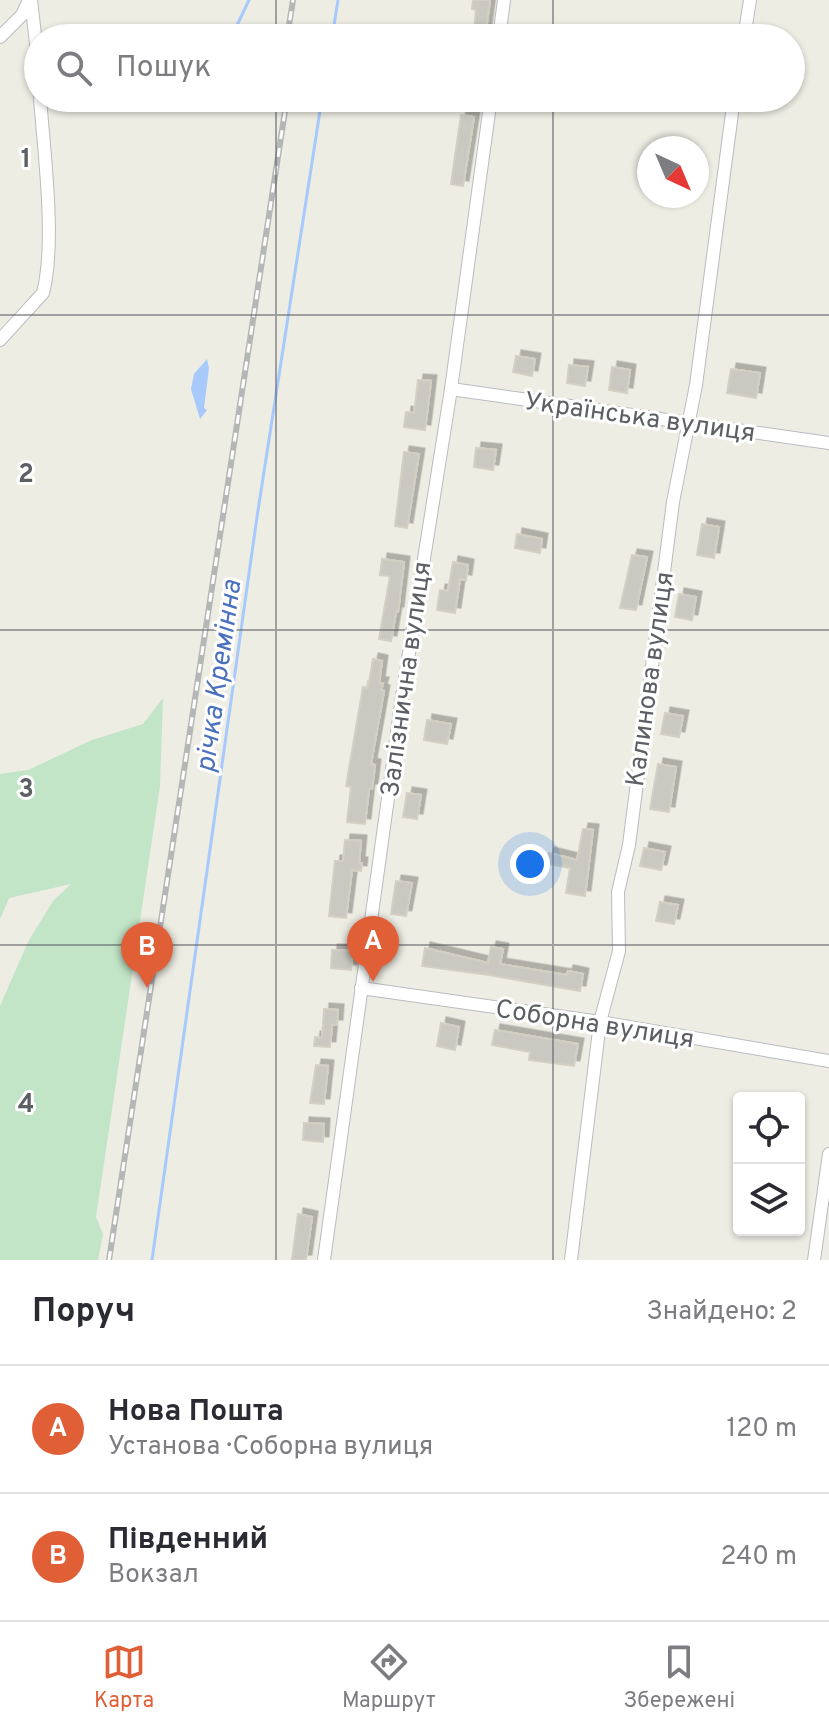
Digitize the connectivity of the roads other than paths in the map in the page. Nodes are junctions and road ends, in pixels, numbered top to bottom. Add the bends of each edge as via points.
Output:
1 (30, 0) edge
2 (504, 0) edge
3 (750, 0) edge
4 (33, 24) edge
5 (501, 24) edge
6 (746, 24) edge
7 (0, 37) edge
8 (41, 112) edge
9 (489, 112) edge
10 (732, 112) edge
11 (0, 340) edge
12 (451, 389) junction
13 (688, 423) junction
14 (829, 443) edge
15 (361, 988) junction
16 (600, 1022) junction
17 (829, 1061) edge
18 (829, 1154) edge
19 (324, 1260) edge
20 (571, 1260) edge
21 (814, 1260) edge

1 - 4 street
1 - 7 street
2 - 5 street
3 - 6 street
8 - 11 street via 48,239 45,285
9 - 12 street, Залізнична вулиця
10 - 13 street, Калинова вулиця
12 - 13 street, Українська вулиця
12 - 15 street, Залізнична вулиця
13 - 14 street, Українська вулиця
13 - 16 street, Калинова вулиця via 618,892 619,951
15 - 16 street, Соборна вулиця
15 - 19 street, Залізнична вулиця
16 - 17 street, Соборна вулиця
16 - 20 street, Калинова вулиця
18 - 21 street

